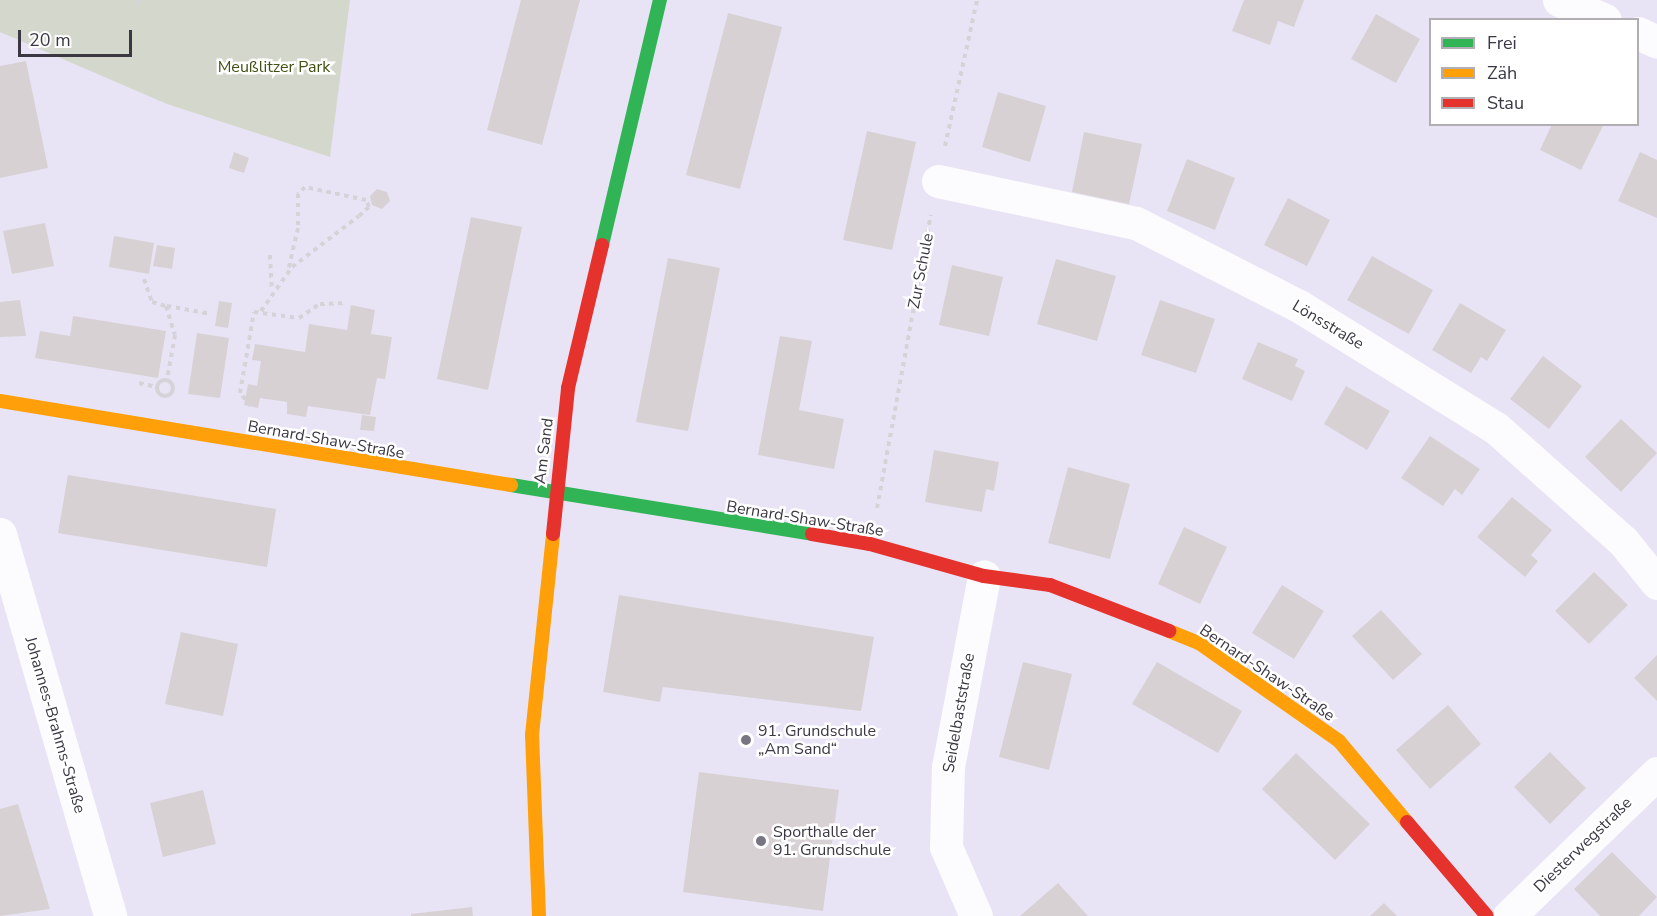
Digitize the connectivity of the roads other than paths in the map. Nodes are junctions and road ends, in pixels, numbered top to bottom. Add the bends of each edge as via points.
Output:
1 (660, 0) edge
2 (1559, 0) edge
3 (1600, 18) edge
4 (1639, 33) edge
5 (1657, 42) edge
6 (938, 181) road end
7 (0, 400) edge
8 (555, 496) junction
9 (0, 534) edge
10 (984, 576) junction
11 (1657, 583) edge
12 (1657, 773) edge
13 (110, 916) edge
14 (539, 916) edge
15 (976, 916) edge
16 (1488, 916) edge
17 (1509, 916) edge

1 - 8 street, Am Sand via 568,388
2 - 3 street
4 - 5 street
6 - 11 street, Lönsstraße via 1136,223 1299,306 1496,428 1623,541
7 - 8 street, Bernard-Shaw-Straße
8 - 10 street, Bernard-Shaw-Straße via 870,544
8 - 14 street, Am Sand via 532,735
9 - 13 street, Johannes-Brahms-Straße
10 - 15 street, Seidelbaststraße via 948,767 946,847
10 - 16 street, Bernard-Shaw-Straße via 1050,585 1199,643 1339,741
12 - 17 street, Diesterwegstraße

